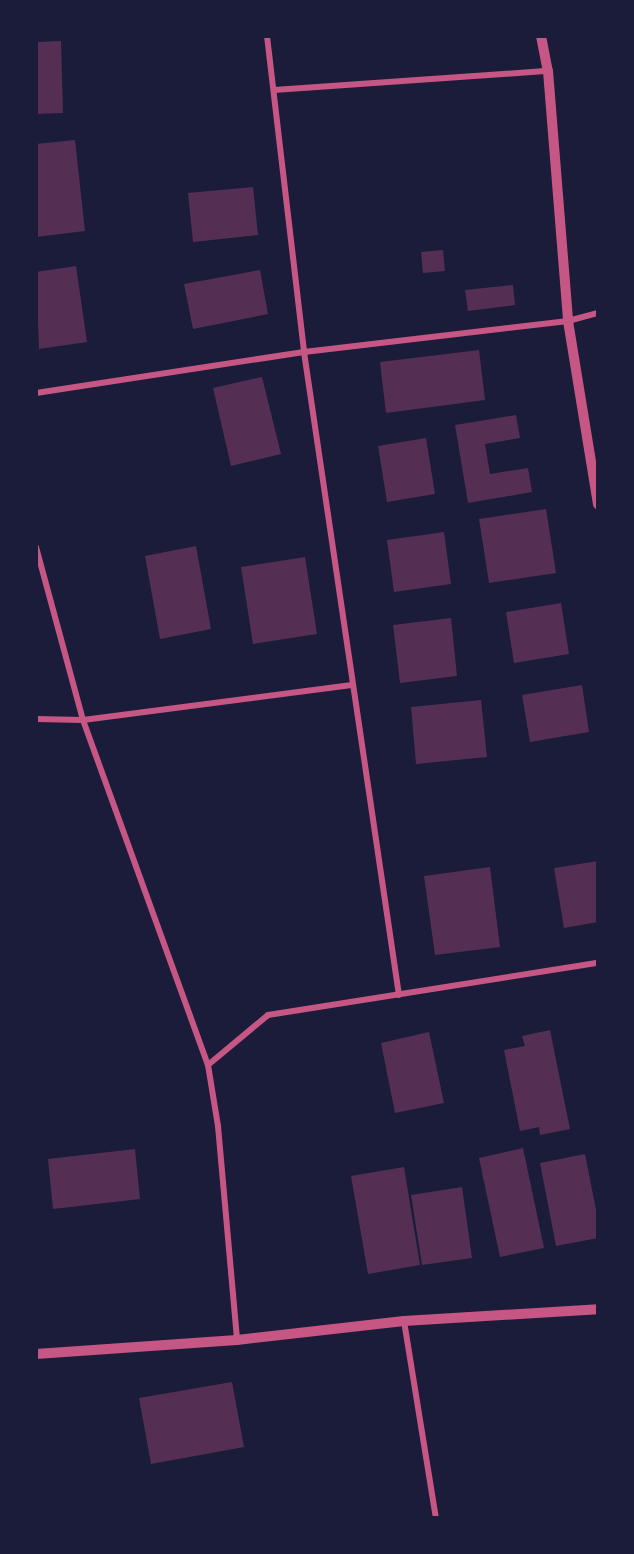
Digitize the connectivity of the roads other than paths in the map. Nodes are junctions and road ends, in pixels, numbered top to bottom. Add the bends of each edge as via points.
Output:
1 (267, 36) edge
2 (541, 36) edge
3 (548, 71) junction
4 (274, 90) junction
5 (598, 314) edge
6 (568, 321) junction
7 (304, 352) junction
8 (36, 393) edge
9 (598, 505) edge
10 (36, 547) edge
11 (352, 685) junction
12 (36, 719) edge
13 (83, 720) junction
14 (598, 963) edge
15 (399, 995) junction
16 (208, 1065) junction
17 (598, 1309) edge
18 (404, 1320) junction
19 (237, 1340) junction
20 (36, 1354) edge
21 (436, 1518) edge

1 - 4 street
2 - 3 street
3 - 4 street
3 - 6 street
4 - 7 street
5 - 6 street
6 - 7 street
6 - 9 street
7 - 8 street
7 - 11 street
10 - 13 street
11 - 13 street
11 - 15 street
12 - 13 street
13 - 16 street
14 - 15 street
15 - 16 street via 268,1015
16 - 19 street via 218,1126
17 - 18 street
18 - 19 street
18 - 21 street
19 - 20 street

